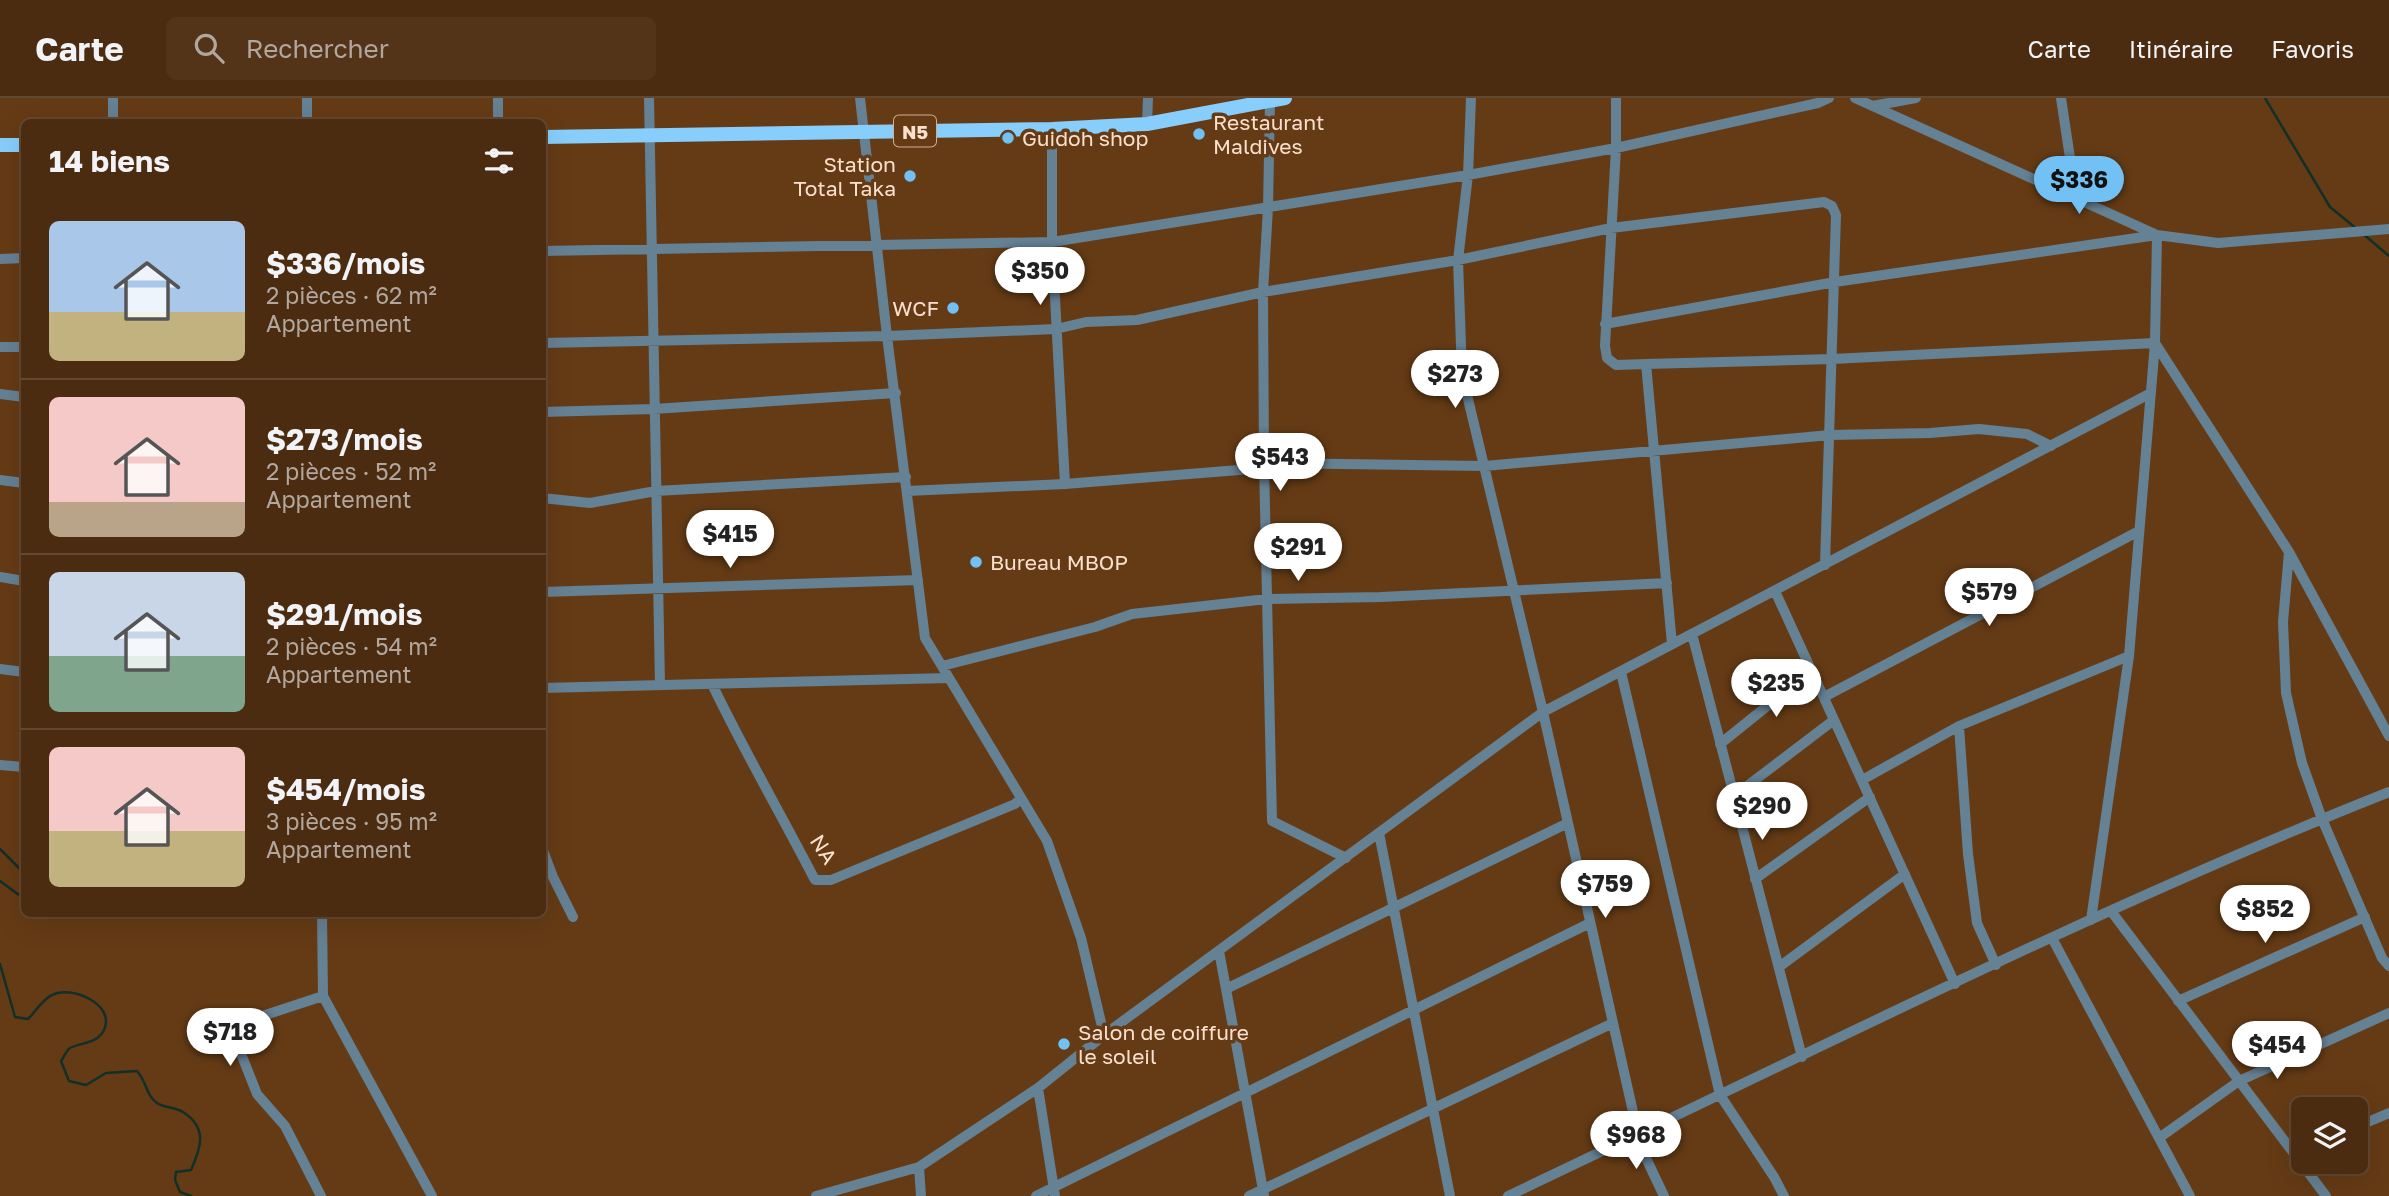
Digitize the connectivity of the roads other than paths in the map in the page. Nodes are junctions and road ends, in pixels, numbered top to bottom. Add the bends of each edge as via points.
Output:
1 (113, 98) edge
2 (307, 98) edge
3 (498, 98) edge
4 (649, 98) edge
5 (860, 98) edge
6 (1148, 98) edge
7 (1285, 98) edge
8 (1471, 98) edge
9 (1616, 98) edge
10 (1829, 98) edge
11 (1855, 98) edge
12 (1916, 98) edge
13 (2061, 98) edge
14 (1270, 101) junction
15 (1872, 106) junction
16 (113, 119) edge
17 (307, 119) edge
18 (498, 119) edge
19 (1147, 124) junction
20 (1052, 129) junction
21 (864, 132) junction
22 (649, 134) junction
23 (546, 137) edge
24 (0, 145) edge
25 (21, 145) edge
26 (1616, 148) junction
27 (1468, 175) junction
28 (2076, 198) junction
29 (1268, 208) junction
30 (1611, 228) junction
31 (2389, 229) edge
32 (2157, 235) junction
33 (1052, 242) junction
34 (877, 247) junction
35 (546, 251) edge
36 (650, 251) junction
37 (21, 258) edge
38 (0, 259) edge
39 (1458, 260) junction
40 (1835, 282) junction
41 (1263, 292) junction
42 (1605, 324) junction
43 (1056, 329) junction
44 (887, 337) junction
45 (652, 341) junction
46 (546, 343) edge
47 (2155, 343) junction
48 (0, 347) edge
49 (21, 347) edge
50 (1832, 359) junction
51 (1646, 364) junction
52 (895, 393) junction
53 (2151, 393) junction
54 (0, 394) edge
55 (21, 397) edge
56 (654, 409) junction
57 (546, 412) edge
58 (1829, 435) junction
59 (2051, 446) junction
60 (1654, 449) junction
61 (1264, 466) junction
62 (1485, 466) junction
63 (906, 477) junction
64 (0, 480) edge
65 (21, 483) edge
66 (1065, 484) junction
67 (656, 491) junction
68 (907, 491) junction
69 (546, 498) edge
70 (2139, 531) junction
71 (2289, 552) junction
72 (1825, 565) junction
73 (0, 577) edge
74 (21, 580) edge
75 (918, 580) junction
76 (1667, 583) junction
77 (658, 587) junction
78 (1514, 589) junction
79 (1775, 591) junction
80 (546, 592) edge
81 (1267, 599) junction
82 (1692, 634) junction
83 (1672, 645) junction
84 (2129, 656) junction
85 (942, 666) junction
86 (0, 669) edge
87 (1812, 670) junction
88 (21, 672) edge
89 (1621, 672) junction
90 (949, 678) junction
91 (712, 684) junction
92 (660, 685) junction
93 (546, 688) edge
94 (1824, 697) junction
95 (1543, 712) junction
96 (1835, 720) junction
97 (1959, 726) junction
98 (2389, 736) edge
99 (1720, 744) junction
100 (0, 765) edge
101 (21, 767) edge
102 (1862, 780) junction
103 (2389, 792) edge
104 (1734, 796) junction
105 (1870, 797) junction
106 (1021, 798) junction
107 (2322, 819) junction
108 (1568, 823) junction
109 (1379, 833) junction
110 (546, 858) edge
111 (1346, 858) junction
112 (1905, 874) junction
113 (1755, 879) junction
114 (1394, 908) junction
115 (2111, 911) junction
116 (322, 917) edge
117 (573, 917) dead end
118 (2365, 917) junction
119 (2091, 920) junction
120 (1590, 923) junction
121 (2052, 938) junction
122 (1219, 951) junction
123 (1996, 965) junction
124 (2389, 966) edge
125 (1779, 967) junction
126 (1955, 984) junction
127 (1226, 989) junction
128 (323, 996) junction
129 (2178, 1001) junction
130 (1414, 1010) junction
131 (2389, 1013) edge
132 (1613, 1023) junction
133 (1104, 1035) junction
134 (1802, 1057) junction
135 (2239, 1081) junction
136 (1038, 1088) junction
137 (1245, 1093) junction
138 (1720, 1095) junction
139 (1434, 1108) junction
140 (2389, 1113) edge
141 (2368, 1123) edge
142 (1638, 1134) junction
143 (2159, 1138) junction
144 (2291, 1143) edge
145 (919, 1167) junction
146 (2312, 1174) edge
147 (1054, 1192) edge
148 (1264, 1193) edge
149 (321, 1196) edge
150 (432, 1196) edge
151 (816, 1196) edge
152 (921, 1196) edge
153 (1037, 1196) edge
154 (1250, 1196) edge
155 (1450, 1196) edge
156 (1508, 1196) edge
157 (1664, 1196) edge
158 (1784, 1196) edge
159 (2190, 1196) edge
160 (2326, 1196) edge

1 - 16 street
2 - 17 street
3 - 18 street
4 - 22 street
5 - 21 street
6 - 19 street
7 - 14 highway, N5
8 - 27 street
9 - 26 street
10 - 26 street
11 - 15 street
12 - 15 street
13 - 28 street
14 - 19 highway, N5
14 - 29 street
15 - 28 street
19 - 20 highway, N5
20 - 21 highway, N5
20 - 33 street
21 - 22 highway, N5
21 - 34 street
22 - 23 highway, N5
22 - 36 street
24 - 25 highway
26 - 27 street
26 - 30 street
27 - 29 street
27 - 39 street
28 - 32 street
29 - 33 street
29 - 41 street
30 - 39 street
30 - 40 street via 1824,202 1836,215
30 - 42 street
31 - 32 street via 2218,243
32 - 40 street
32 - 47 street
33 - 34 street
33 - 43 street
34 - 36 street
34 - 44 street
35 - 36 street
36 - 45 street
37 - 38 street
39 - 41 street
39 - 62 street via 1462,374
40 - 42 street
40 - 50 street
41 - 43 street via 1137,320 1086,322
41 - 61 street
42 - 51 street via 1607,358 1616,365
43 - 44 street
43 - 66 street
44 - 45 street
44 - 52 street
45 - 46 street
45 - 56 street
47 - 50 street
47 - 53 street
47 - 71 street
48 - 49 street
50 - 51 street
50 - 58 street
51 - 60 street
52 - 56 street
52 - 63 street
53 - 59 street
53 - 70 street
54 - 55 street
56 - 57 street
56 - 67 street
58 - 59 street via 1979,429 2026,434
58 - 60 street
58 - 72 street
59 - 72 street
60 - 62 street
60 - 76 street
61 - 62 street
61 - 66 street
61 - 81 street
62 - 78 street
63 - 67 street
63 - 68 street
64 - 65 street
66 - 68 street
67 - 69 street via 590,503
67 - 77 street
68 - 75 street
70 - 84 street
70 - 94 street
71 - 98 street
71 - 107 street via 2283,622 2286,693 2302,763
72 - 79 street
73 - 74 street
75 - 77 street
75 - 85 street via 925,638
76 - 78 street
76 - 83 street
77 - 80 street
77 - 92 street
78 - 81 street
78 - 95 street
79 - 82 street
79 - 87 street
81 - 85 street via 1132,614
81 - 111 street via 1272,821
82 - 83 street
82 - 99 street
83 - 89 street
84 - 97 street
84 - 119 street
85 - 90 street
86 - 88 street
87 - 94 street
87 - 99 street
89 - 95 street
89 - 138 street
90 - 91 street
90 - 106 street
91 - 92 street
91 - 106 street, NA via 815,880 831,880
92 - 93 street
94 - 96 street
95 - 108 street
95 - 109 street
96 - 102 street
96 - 104 street
97 - 102 street
97 - 123 street via 1976,923
99 - 104 street
100 - 101 street
102 - 105 street
103 - 107 street
104 - 113 street
105 - 112 street
105 - 113 street
106 - 133 street via 1047,841 1081,938
107 - 115 street
107 - 118 street
108 - 114 street
108 - 120 street
109 - 111 street
109 - 114 street
110 - 117 street
111 - 122 street
112 - 125 street
112 - 126 street
113 - 125 street
114 - 127 street
114 - 130 street
115 - 119 street
115 - 129 street
116 - 128 street
118 - 124 street
118 - 129 street
119 - 121 street
120 - 130 street
120 - 132 street
121 - 123 street
121 - 143 street
122 - 127 street
122 - 133 street
123 - 126 street
125 - 134 street
126 - 134 street
127 - 137 street
128 - 149 street via 234,1027 257,1094 285,1126
128 - 150 street
129 - 135 street
130 - 137 street
130 - 139 street
131 - 135 street
132 - 139 street
132 - 142 street
133 - 136 street
134 - 138 street
135 - 143 street
135 - 144 street
136 - 145 street
136 - 147 street
137 - 147 street
137 - 148 street
138 - 142 street
138 - 158 street
139 - 148 street
139 - 155 street
140 - 141 street
142 - 156 street
142 - 157 street
143 - 159 street
145 - 151 street
145 - 152 street
146 - 160 street
147 - 153 street
148 - 154 street

